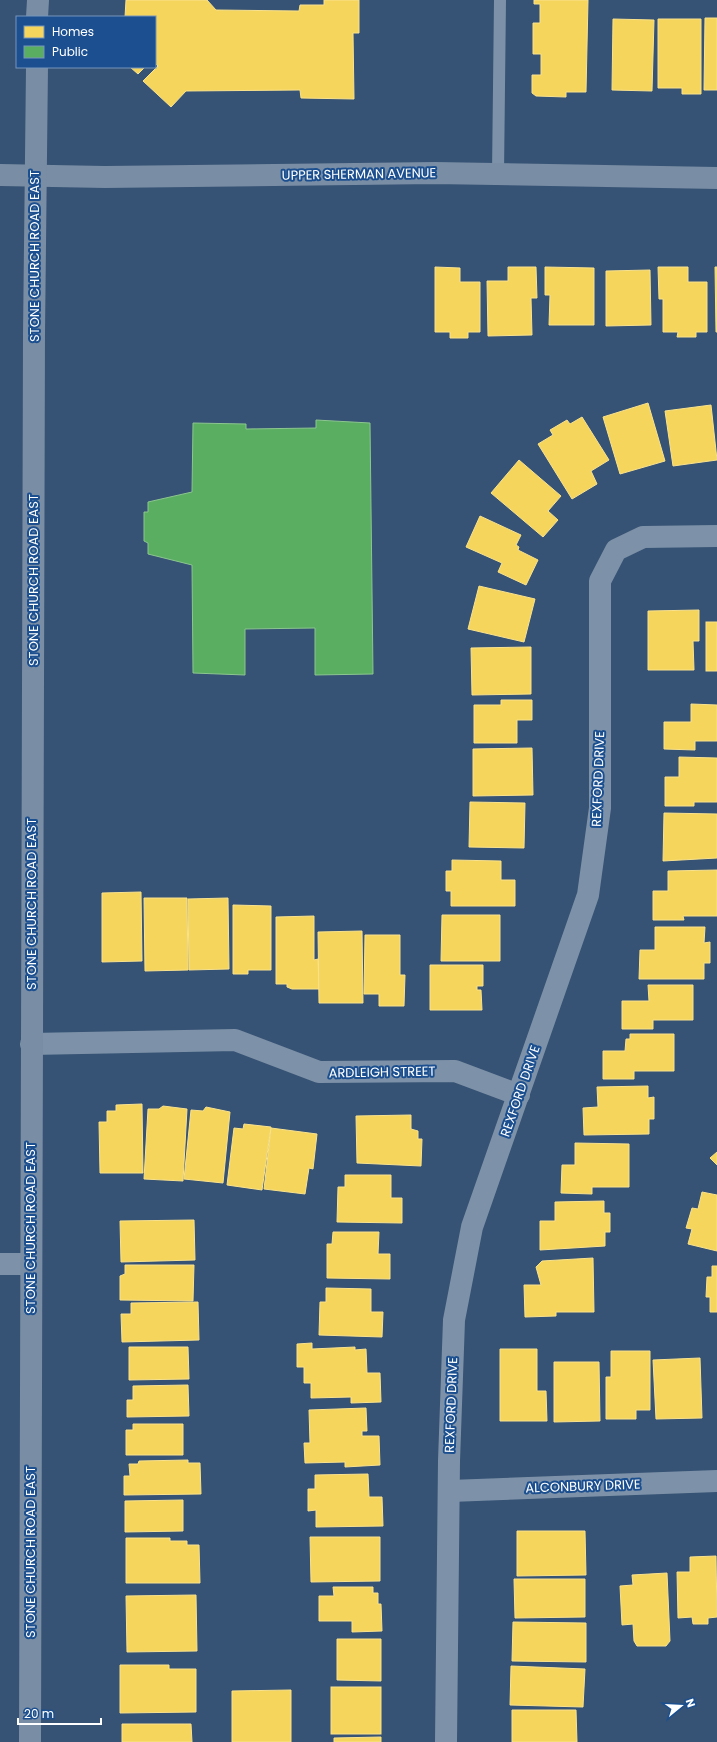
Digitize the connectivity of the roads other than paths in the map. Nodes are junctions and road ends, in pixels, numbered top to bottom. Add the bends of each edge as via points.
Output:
1 (38, 0) edge
2 (500, 0) edge
3 (38, 16) edge
4 (37, 68) edge
5 (498, 174) junction
6 (0, 175) edge
7 (35, 175) junction
8 (717, 178) edge
9 (717, 536) edge
10 (31, 1044) junction
11 (519, 1095) junction
12 (0, 1264) edge
13 (30, 1264) junction
14 (717, 1480) edge
15 (450, 1491) junction
16 (30, 1742) edge
17 (446, 1742) edge

1 - 3 main road
2 - 5 lane
4 - 7 main road, STONE CHURCH ROAD EAST
5 - 7 main road, UPPER SHERMAN AVENUE via 105,177
5 - 8 main road, UPPER SHERMAN AVENUE
6 - 7 main road, UPPER SHERMAN AVENUE
7 - 10 main road, STONE CHURCH ROAD EAST
9 - 11 street, REXFORD DRIVE via 643,537 616,550 600,581 600,808 588,895
10 - 11 street, ARDLEIGH STREET via 236,1040 319,1072 455,1071
10 - 13 main road, STONE CHURCH ROAD EAST
11 - 15 street, REXFORD DRIVE via 472,1227 454,1320
12 - 13 street
13 - 16 main road, STONE CHURCH ROAD EAST
14 - 15 street, ALCONBURY DRIVE
15 - 17 street, REXFORD DRIVE

